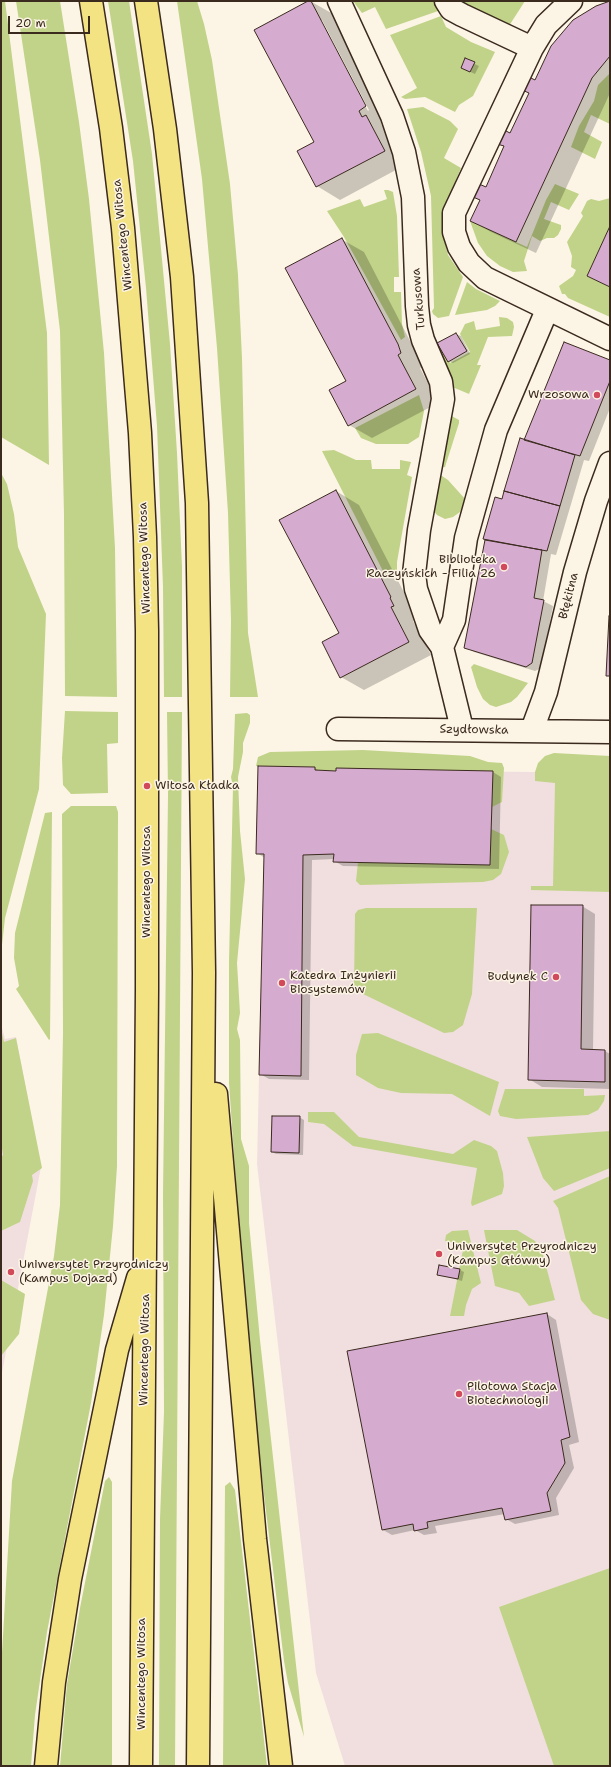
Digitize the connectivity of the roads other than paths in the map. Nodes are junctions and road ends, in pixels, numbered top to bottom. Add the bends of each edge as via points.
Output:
1 (90, 1) edge
2 (146, 1) edge
3 (339, 1) edge
4 (446, 1) edge
5 (571, 1) edge
6 (532, 48) junction
7 (547, 310) junction
8 (610, 339) edge
9 (610, 463) edge
10 (442, 647) junction
11 (338, 728) dead end
12 (462, 729) junction
13 (532, 730) junction
14 (610, 732) edge
15 (204, 973) junction
16 (146, 1252) junction
17 (46, 1766) edge
18 (141, 1766) edge
19 (198, 1766) edge
20 (281, 1766) edge

1 - 16 main road, Wincentego Witosa via 96,24 123,228 143,499 147,631
2 - 15 main road via 165,129 182,277 190,386 197,510
3 - 10 street, Turkusowa via 391,112 404,152 413,197 419,325 423,340 436,366 443,399 419,530 414,574 416,589 430,630
4 - 6 street via 451,9
5 - 6 street via 546,25
6 - 7 street via 454,213 454,232 459,247 469,263 485,278
7 - 8 street
7 - 10 street via 496,430 466,538 454,620
9 - 13 street, Błękitna via 575,572 546,692
10 - 12 street, Turkusowa
11 - 12 street, Szydłowska
12 - 13 street, Szydłowska
13 - 14 street, Szydłowska
15 - 19 main road
15 - 20 main road via 255,1539
16 - 17 main road via 117,1350 70,1579 56,1661
16 - 18 main road, Wincentego Witosa

